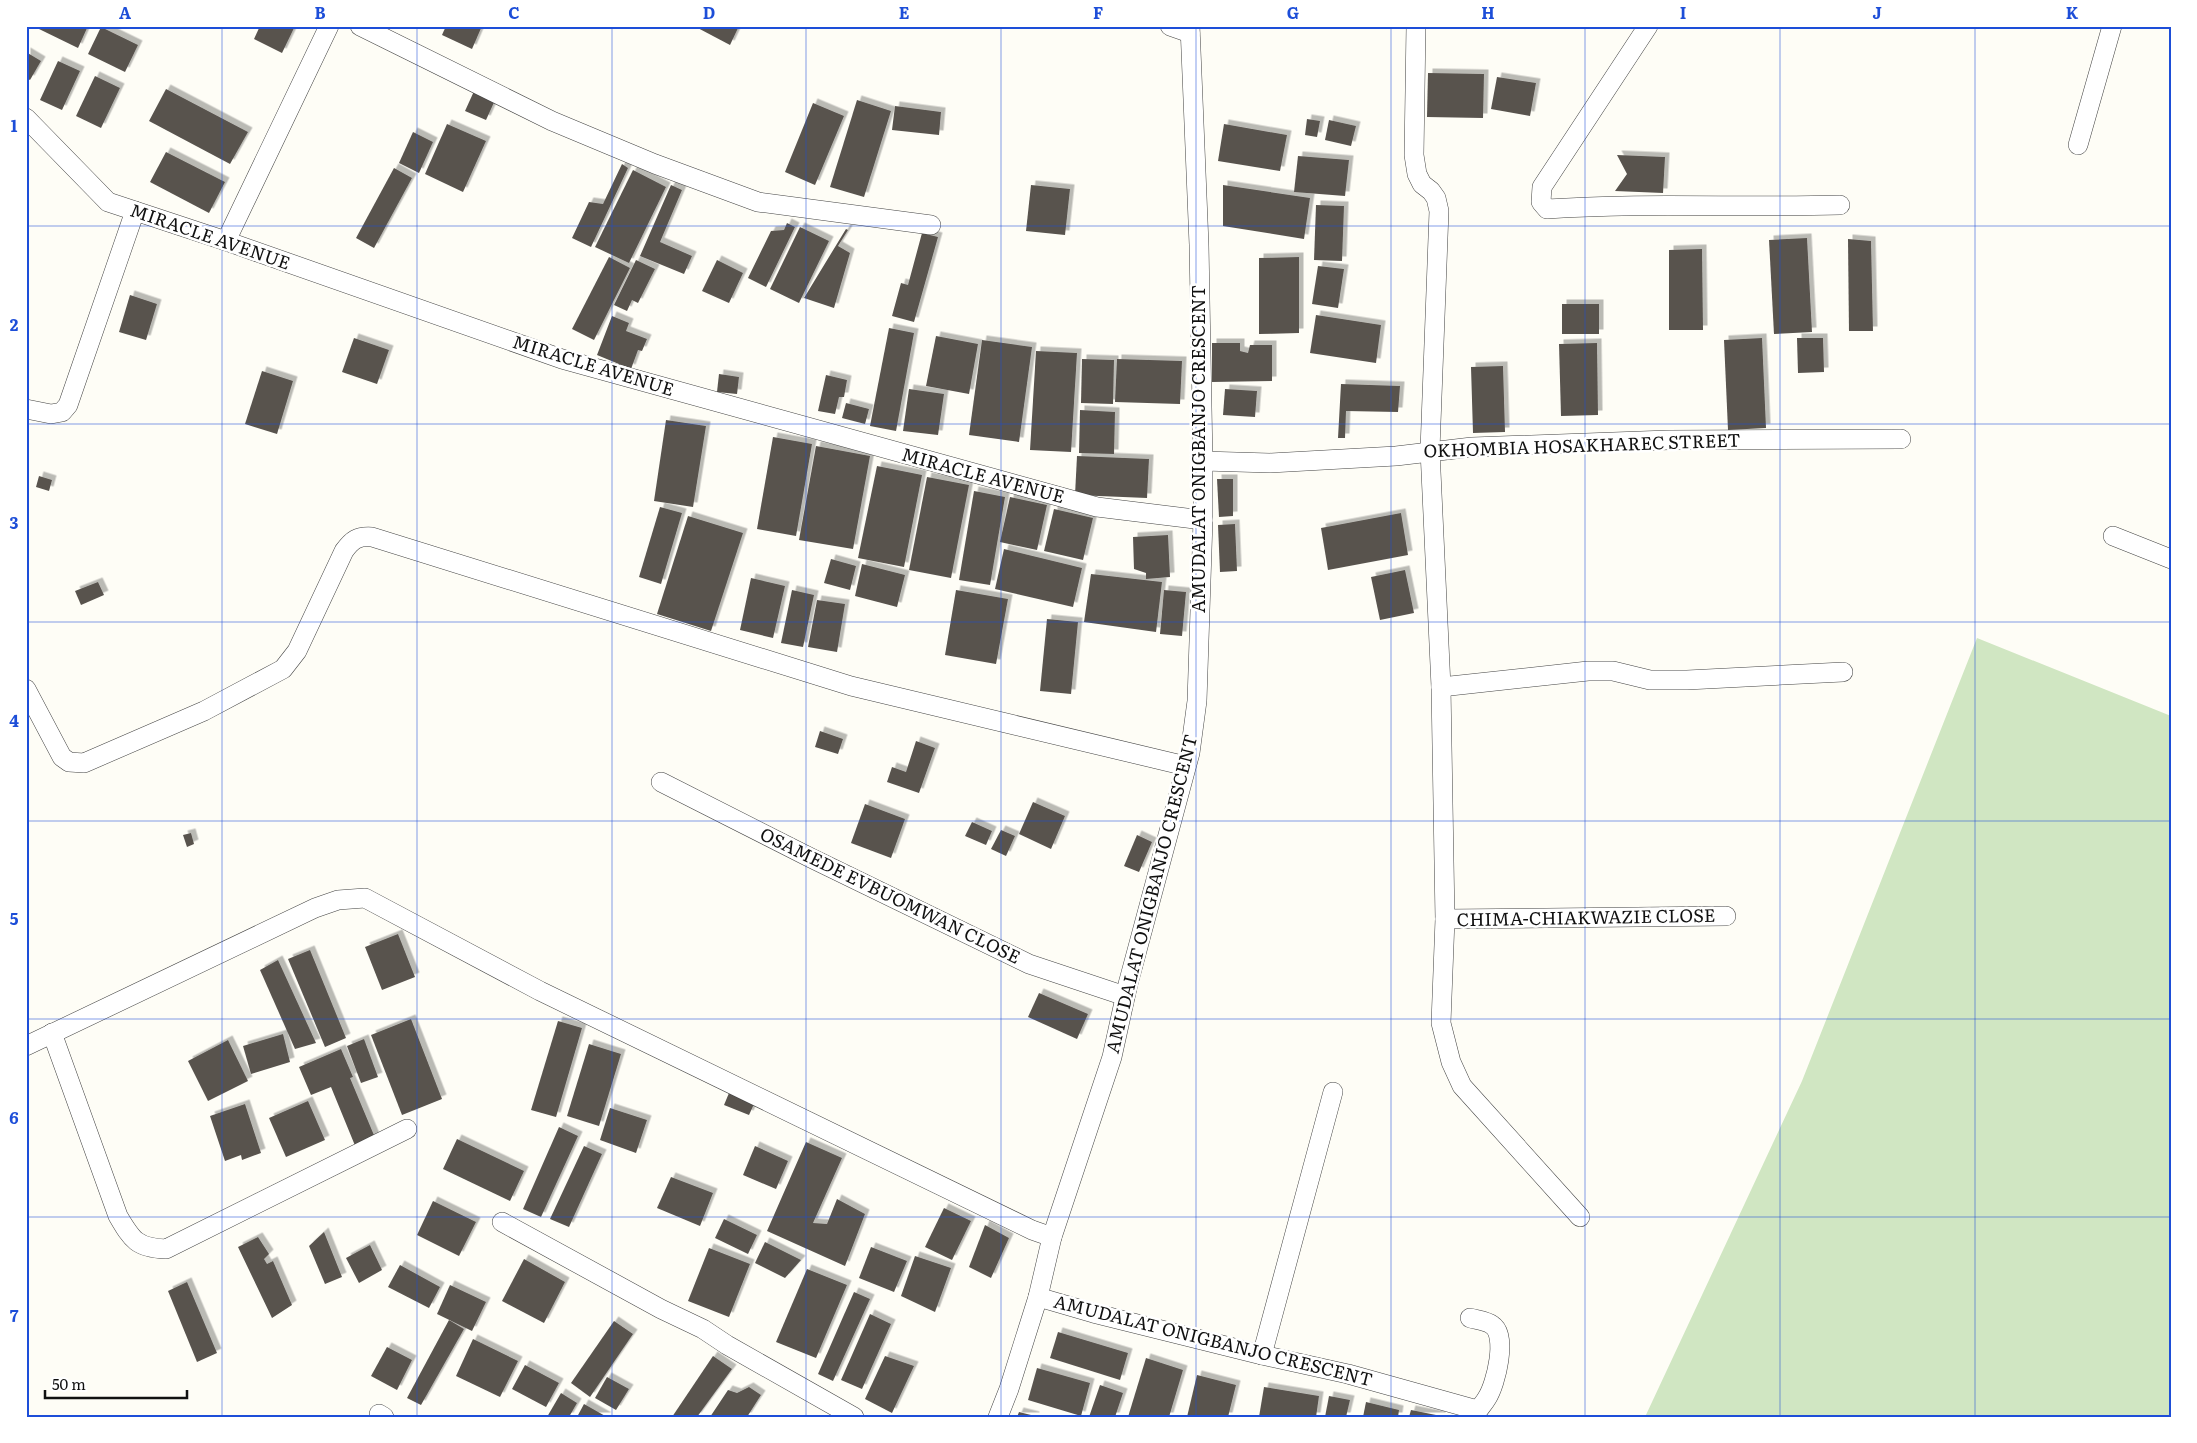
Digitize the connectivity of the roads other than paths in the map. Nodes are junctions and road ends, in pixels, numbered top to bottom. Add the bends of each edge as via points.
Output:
1 (329, 26) edge
2 (360, 26) edge
3 (1170, 26) edge
4 (1416, 26) edge
5 (1648, 26) edge
6 (2112, 26) edge
7 (1190, 30) edge
8 (26, 118) edge
9 (2078, 145) dead end
10 (1840, 205) dead end
11 (135, 211) junction
12 (931, 225) dead end
13 (226, 240) junction
14 (26, 409) edge
15 (1901, 440) dead end
16 (1430, 450) junction
17 (1203, 461) junction
18 (1203, 520) junction
19 (2113, 536) dead end
20 (2171, 559) edge
21 (1844, 672) dead end
22 (1441, 687) junction
23 (26, 689) edge
24 (1186, 766) junction
25 (661, 782) dead end
26 (1726, 916) dead end
27 (1445, 919) junction
28 (1126, 996) junction
29 (52, 1034) junction
30 (26, 1046) edge
31 (1333, 1092) dead end
32 (407, 1129) dead end
33 (1580, 1217) dead end
34 (502, 1222) dead end
35 (1052, 1237) junction
36 (1038, 1297) junction
37 (1470, 1318) dead end
38 (1262, 1355) junction
39 (1476, 1413) edge
40 (854, 1417) edge
41 (998, 1417) edge

1 - 13 street
2 - 12 street via 552,121 758,202
3 - 7 street
4 - 16 street via 1414,155 1417,174 1422,184 1432,191 1439,212
5 - 10 street via 1542,187 1541,202 1547,209 1602,205
6 - 9 street
7 - 17 street, AMUDALAT ONIGBANJO CRESCENT
8 - 11 street, MIRACLE AVENUE via 102,197
11 - 13 street, MIRACLE AVENUE
11 - 14 street via 68,405 62,412 51,414
13 - 18 street, MIRACLE AVENUE via 580,364 1097,507
15 - 16 street, OKHOMBIA HOSAKHAREC STREET via 1668,440
16 - 17 street, OKHOMBIA HOSAKHAREC STREET via 1396,456 1270,463
16 - 22 street
17 - 18 street, AMUDALAT ONIGBANJO CRESCENT
18 - 24 street, AMUDALAT ONIGBANJO CRESCENT via 1197,700
19 - 20 street
21 - 22 street via 1650,680 1613,671 1588,671
22 - 27 street
23 - 24 street via 62,757 75,764 204,711 283,668 297,651 344,551 352,540 361,536 851,686
24 - 28 street, AMUDALAT ONIGBANJO CRESCENT
25 - 28 street, OSAMEDE EVBUOMWAN CLOSE via 1029,964
26 - 27 street, CHIMA-CHIAKWAZIE CLOSE
27 - 33 street via 1441,1024 1458,1078
28 - 35 street, AMUDALAT ONIGBANJO CRESCENT via 1112,1057
29 - 30 street
29 - 32 street via 118,1216 132,1239 152,1248 166,1249
29 - 35 street via 315,908 338,900 366,898 540,991 1023,1226
31 - 38 street
34 - 40 street via 703,1329
35 - 36 street, AMUDALAT ONIGBANJO CRESCENT
36 - 38 street, AMUDALAT ONIGBANJO CRESCENT
36 - 41 street
37 - 39 street via 1492,1324 1501,1340 1496,1375 1488,1397
38 - 39 street, AMUDALAT ONIGBANJO CRESCENT via 1348,1374

